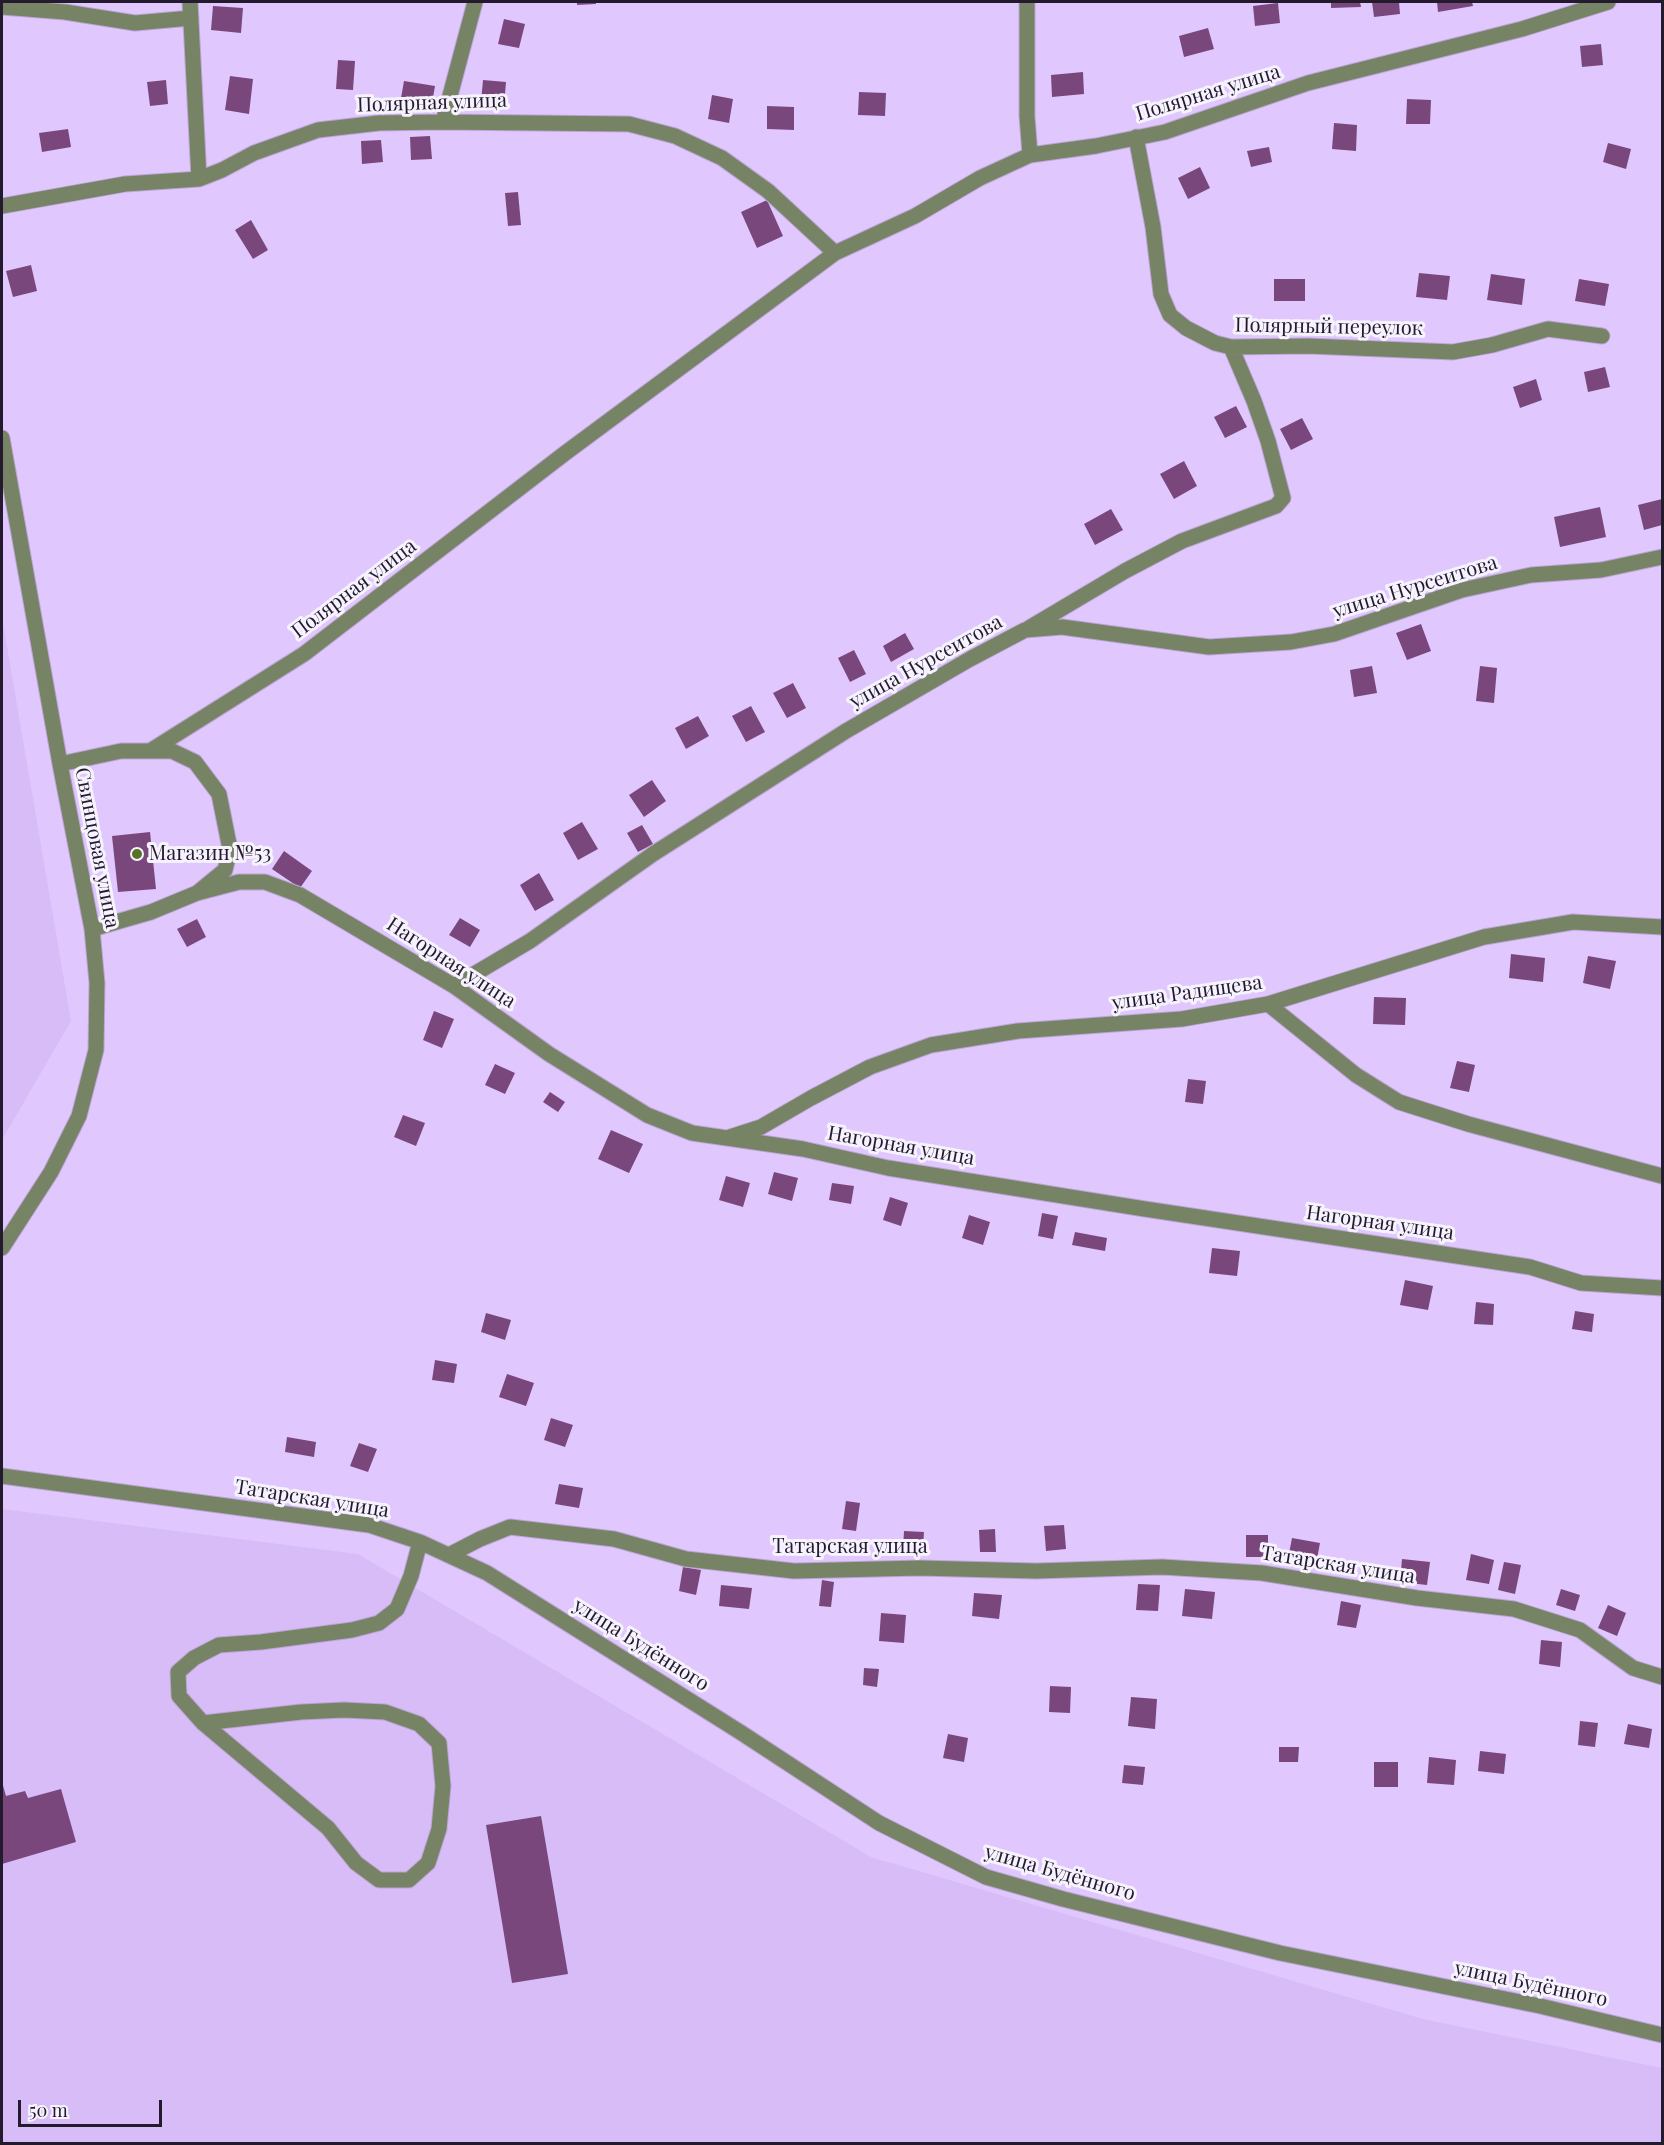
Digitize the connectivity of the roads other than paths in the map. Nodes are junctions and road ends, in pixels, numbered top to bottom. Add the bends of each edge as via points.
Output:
1 (190, 2) edge
2 (475, 2) edge
3 (1027, 2) edge
4 (1608, 2) edge
5 (2, 7) edge
6 (191, 18) junction
7 (443, 122) junction
8 (1136, 137) junction
9 (1030, 155) junction
10 (199, 179) junction
11 (2, 206) edge
12 (835, 253) junction
13 (1602, 336) dead end
14 (1231, 347) junction
15 (2, 438) edge
16 (5, 480) edge
17 (1662, 557) edge
18 (1025, 630) junction
19 (150, 751) junction
20 (60, 764) junction
21 (196, 893) junction
22 (1662, 927) edge
23 (92, 929) junction
24 (454, 986) junction
25 (1268, 1004) junction
26 (728, 1138) junction
27 (1662, 1176) edge
28 (2, 1248) edge
29 (1662, 1288) edge
30 (2, 1476) edge
31 (420, 1542) junction
32 (449, 1555) junction
33 (1662, 1677) edge
34 (203, 1724) junction
35 (1662, 2035) edge

1 - 6 street
2 - 7 street
3 - 9 street
4 - 8 street, Полярная улица via 1522,29 1308,83 1165,132
5 - 6 street via 135,23
6 - 10 street
7 - 10 street, Полярная улица via 379,123 318,130 254,153
7 - 12 street, Полярная улица via 629,124 675,136 722,158 768,191
8 - 9 street, Полярная улица
8 - 14 street, Полярный переулок via 1161,294 1170,315 1186,328
9 - 12 street, Полярная улица
10 - 11 street, Полярная улица via 125,184
12 - 19 street, Полярная улица via 304,654
13 - 14 street, Полярный переулок via 1548,329 1453,351
14 - 18 street via 1268,441 1283,498 1276,506 1182,541
15 - 16 street, Свинцовая улица
16 - 20 street, Свинцовая улица
17 - 18 street, улица Нурсеитова via 1601,570 1531,575 1462,590 1334,634 1291,642 1209,647 1062,627
18 - 24 street, улица Нурсеитова via 846,731 653,854 530,941
19 - 20 street via 121,751
19 - 21 street via 172,751 195,762 219,794 230,849 225,870
20 - 23 street, Свинцовая улица
21 - 23 street via 151,912
21 - 24 street, Нагорная улица via 240,882 265,882 300,895
22 - 25 street, улица Радищева via 1573,922 1484,937
23 - 28 street, Свинцовая улица via 97,983 96,1050 79,1116 51,1172
24 - 26 street, Нагорная улица via 549,1054 646,1115 692,1133
25 - 26 street, улица Радищева via 1182,1019 1018,1031 931,1045 870,1068 761,1127
25 - 27 street via 1356,1075 1399,1102
26 - 29 street, Нагорная улица via 803,1149 888,1168 1530,1267 1581,1283
30 - 31 street, Татарская улица via 369,1525
31 - 32 street, Татарская улица
31 - 34 street via 397,1610 380,1623 352,1630 219,1645 194,1658 178,1672 179,1696
32 - 33 street, Татарская улица via 510,1527 614,1539 686,1560 794,1571 1162,1567 1262,1573 1514,1609 1580,1630 1633,1668
32 - 35 street, улица Будённого via 487,1573 565,1621 879,1823 986,1877 1280,1953
34 - 34 street via 344,1710 385,1712 419,1724 439,1743 443,1786 439,1829 428,1863 409,1880 379,1880 356,1863 319,1821

